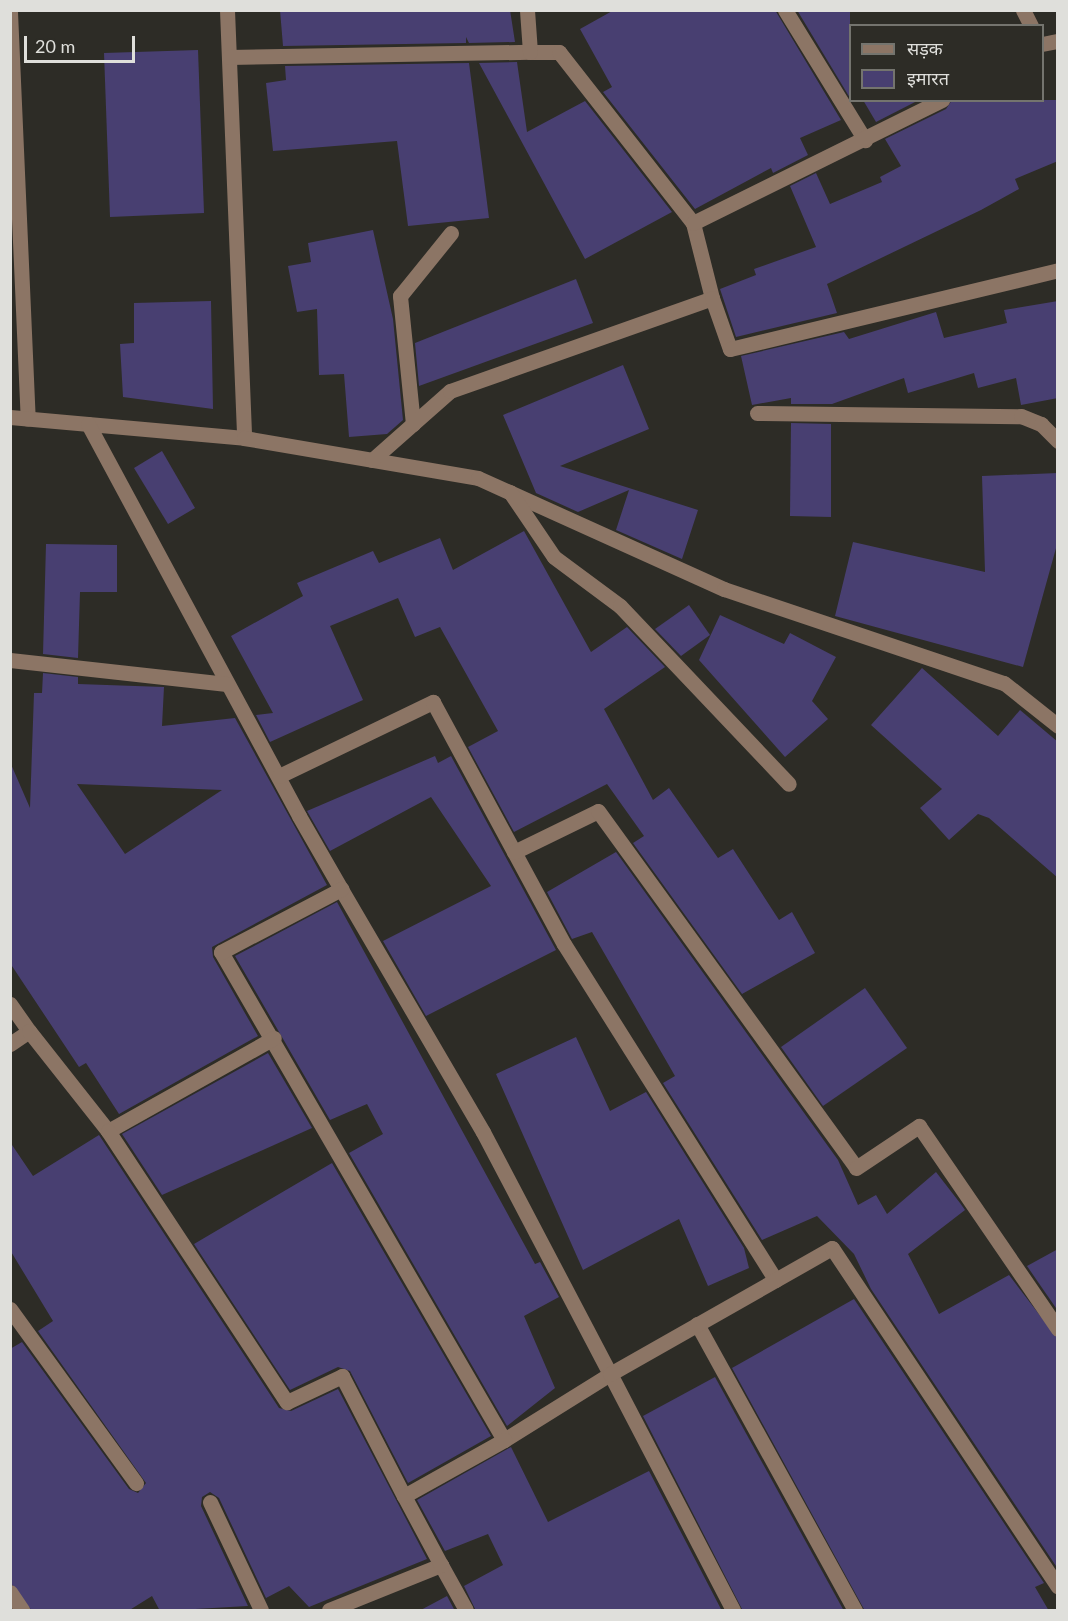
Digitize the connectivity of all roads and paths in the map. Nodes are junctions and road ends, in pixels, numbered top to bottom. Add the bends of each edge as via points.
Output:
1 (227, 10) edge
2 (527, 10) edge
3 (785, 10) edge
4 (1023, 10) edge
5 (10, 12) edge
6 (1030, 24) edge
7 (530, 52) junction
8 (229, 57) junction
9 (938, 102) edge
10 (865, 140) junction
11 (693, 223) junction
12 (451, 233) dead end
13 (1058, 270) edge
14 (712, 298) junction
15 (757, 413) dead end
16 (10, 417) edge
17 (28, 419) junction
18 (88, 424) junction
19 (413, 424) junction
20 (244, 438) junction
21 (1058, 441) edge
22 (372, 460) junction
23 (510, 492) junction
24 (10, 660) edge
25 (227, 684) junction
26 (1058, 726) edge
27 (279, 776) junction
28 (789, 784) dead end
29 (514, 852) junction
30 (341, 889) junction
31 (10, 1004) edge
32 (29, 1031) junction
33 (274, 1038) junction
34 (10, 1044) edge
35 (108, 1131) junction
36 (776, 1280) junction
37 (10, 1309) edge
38 (697, 1324) junction
39 (1058, 1329) edge
40 (610, 1374) junction
41 (504, 1440) junction
42 (136, 1483) dead end
43 (404, 1496) junction
44 (210, 1502) dead end
45 (441, 1565) junction
46 (1058, 1587) edge
47 (10, 1592) edge
48 (22, 1611) edge
49 (261, 1611) edge
50 (329, 1611) edge
51 (466, 1611) edge
52 (733, 1611) edge
53 (855, 1611) edge

1 - 8 street
2 - 7 street
3 - 10 street
4 - 6 street
5 - 17 street
7 - 8 street
7 - 11 street via 559,52
8 - 20 street
9 - 10 street
10 - 11 street
11 - 14 street
12 - 19 street via 400,296
13 - 14 street via 730,350
14 - 19 street via 450,391
15 - 21 street via 1021,416 1041,424
16 - 17 street
17 - 18 street
18 - 20 street
18 - 25 street
19 - 22 street
20 - 22 street
22 - 23 street via 478,478
23 - 26 street via 724,589 1004,683
23 - 28 street via 554,557 621,606
24 - 25 street
25 - 27 street
27 - 29 street via 433,702
27 - 30 street
29 - 36 street via 564,944
29 - 39 street via 598,811 856,1168 919,1126
30 - 33 street via 221,952
30 - 40 street via 483,1132
31 - 32 street
32 - 34 street
32 - 35 street
33 - 35 street
33 - 41 street
35 - 43 street via 287,1402 342,1376
36 - 38 street
36 - 46 street via 832,1248
37 - 42 street
38 - 40 street
38 - 53 street
40 - 41 street
40 - 52 street
41 - 43 street
43 - 45 street
44 - 49 street
45 - 50 street
45 - 51 street
47 - 48 street

